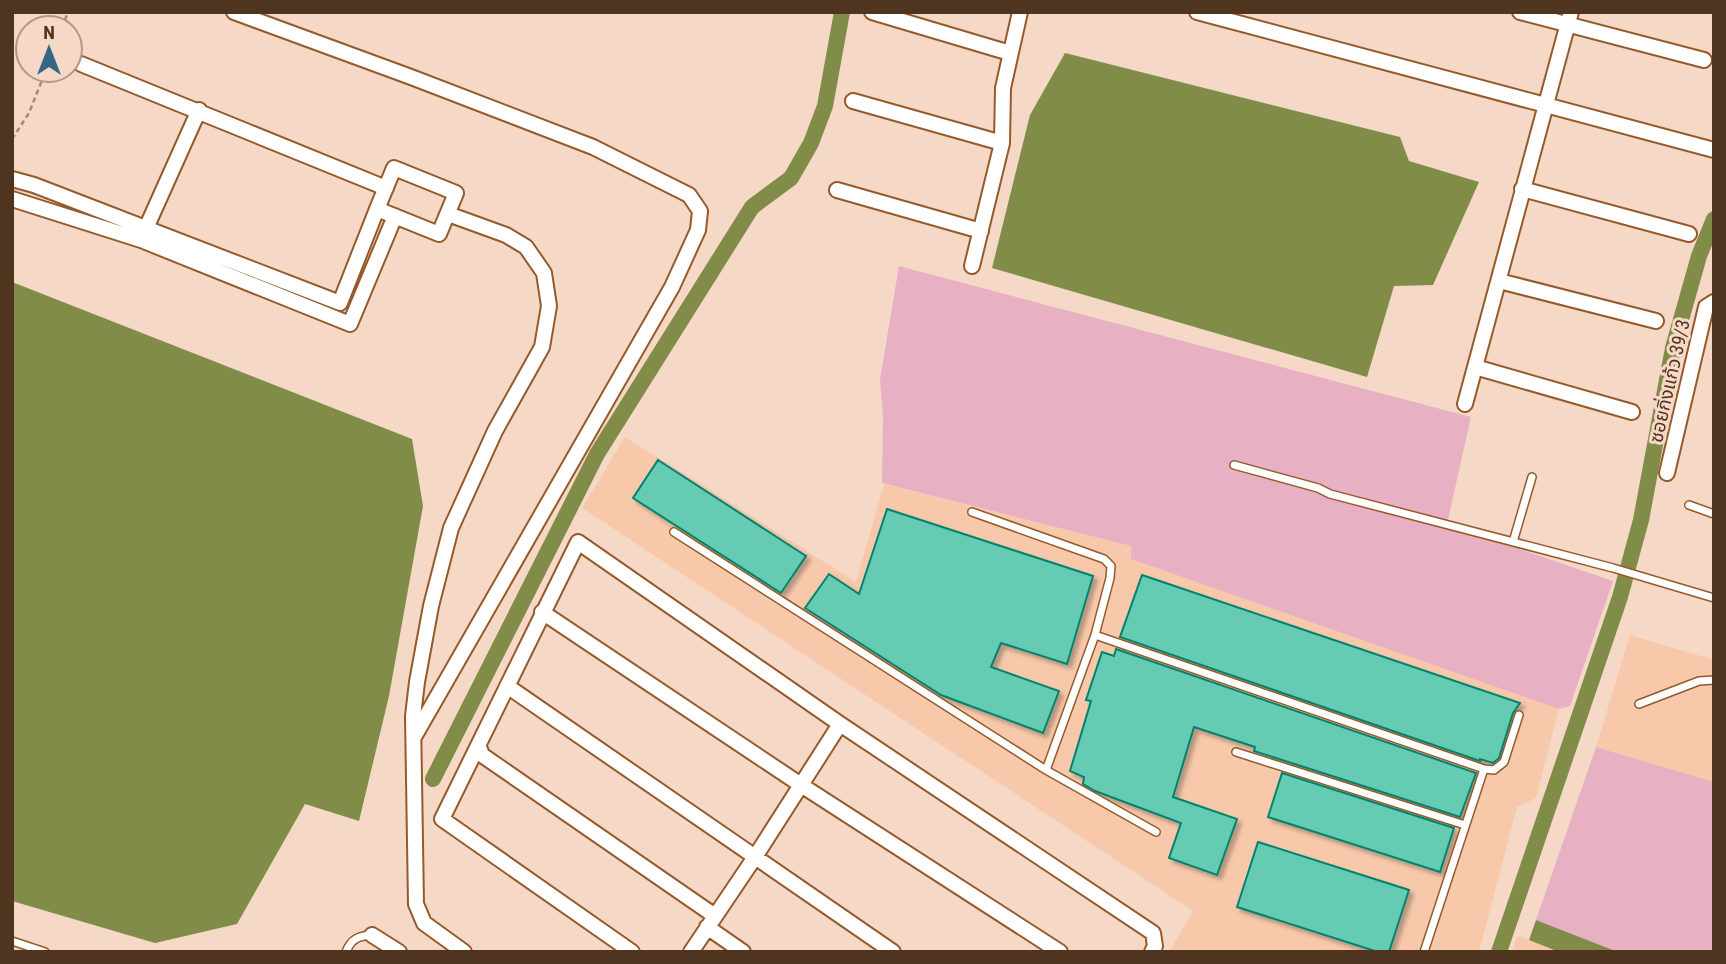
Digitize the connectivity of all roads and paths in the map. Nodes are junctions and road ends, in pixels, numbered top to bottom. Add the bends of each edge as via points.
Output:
1 (234, 12) edge
2 (872, 12) edge
3 (1020, 12) edge
4 (1197, 12) edge
5 (1520, 12) edge
6 (1570, 19) edge
7 (1010, 53) junction
8 (1704, 60) dead end
9 (84, 65) edge
10 (40, 84) edge
11 (853, 101) dead end
12 (1545, 105) junction
13 (199, 110) junction
14 (12, 139) edge
15 (1002, 143) junction
16 (1714, 150) edge
17 (12, 178) edge
18 (386, 188) junction
19 (1522, 189) junction
20 (838, 190) dead end
21 (12, 198) edge
22 (377, 209) junction
23 (448, 214) junction
24 (395, 216) junction
25 (981, 231) junction
26 (144, 234) junction
27 (1689, 234) dead end
28 (972, 266) dead end
29 (1499, 281) junction
30 (331, 300) junction
31 (1714, 302) edge
32 (324, 313) junction
33 (1656, 321) dead end
34 (1475, 367) junction
35 (1465, 404) dead end
36 (1632, 412) dead end
37 (1234, 466) dead end
38 (1667, 473) dead end
39 (1532, 477) dead end
40 (1689, 505) dead end
41 (972, 512) dead end
42 (1714, 514) edge
43 (674, 532) dead end
44 (1513, 542) junction
45 (1714, 598) edge
46 (542, 612) junction
47 (1095, 635) junction
48 (1714, 680) edge
49 (507, 686) junction
50 (1639, 704) dead end
51 (1519, 715) dead end
52 (840, 724) junction
53 (414, 737) junction
54 (480, 747) junction
55 (1236, 752) dead end
56 (1484, 769) junction
57 (1046, 770) junction
58 (801, 785) junction
59 (1465, 825) junction
60 (1156, 832) dead end
61 (755, 857) junction
62 (711, 921) junction
63 (372, 934) joint
64 (12, 941) edge
65 (45, 952) edge
66 (346, 952) edge
67 (399, 952) edge
68 (464, 952) edge
69 (632, 952) edge
70 (691, 952) edge
71 (743, 952) edge
72 (893, 952) edge
73 (1060, 952) edge
74 (1152, 952) edge
75 (1424, 952) edge

1 - 53 street via 593,147 689,195 700,211 698,230 672,287
2 - 7 street
3 - 7 street
4 - 12 street
5 - 6 street
6 - 8 street
6 - 12 street
7 - 15 street via 1003,88
9 - 13 street
10 - 14 path
11 - 15 street
12 - 16 street
12 - 19 street
13 - 18 street
13 - 26 street
15 - 25 street
17 - 26 street
18 - 22 street
18 - 23 street via 394,168 456,193
19 - 27 street
19 - 29 street
20 - 25 street
21 - 26 street
22 - 24 street
22 - 30 street via 340,303
23 - 24 street via 439,234
23 - 53 street via 506,234 526,247 544,274 549,306 542,347 495,430 451,527 417,682
24 - 32 street via 350,324
25 - 28 street
26 - 30 street
26 - 32 street
29 - 33 street
29 - 34 street
30 - 32 street
31 - 38 street, ซอยกิ่งแก้ว 39/3 via 1706,307
34 - 35 street
34 - 36 street
37 - 44 lane
39 - 44 lane
40 - 42 lane
41 - 47 lane via 1104,559 1111,566
43 - 57 lane
44 - 45 lane
46 - 49 street
46 - 52 street via 578,542
46 - 58 street
47 - 56 lane
47 - 57 lane
48 - 50 lane via 1699,681
49 - 54 street
49 - 61 street
51 - 56 lane via 1504,762 1494,770
52 - 58 street
52 - 74 street via 1153,933
53 - 68 street via 416,904 424,923
54 - 62 street via 482,755
54 - 69 street via 442,819
55 - 59 lane
56 - 59 lane
57 - 60 lane
58 - 61 street
58 - 73 street
59 - 75 lane
61 - 62 street
61 - 72 street
62 - 70 street
62 - 71 street
63 - 66 lane via 353,940
63 - 67 street
64 - 65 lane

